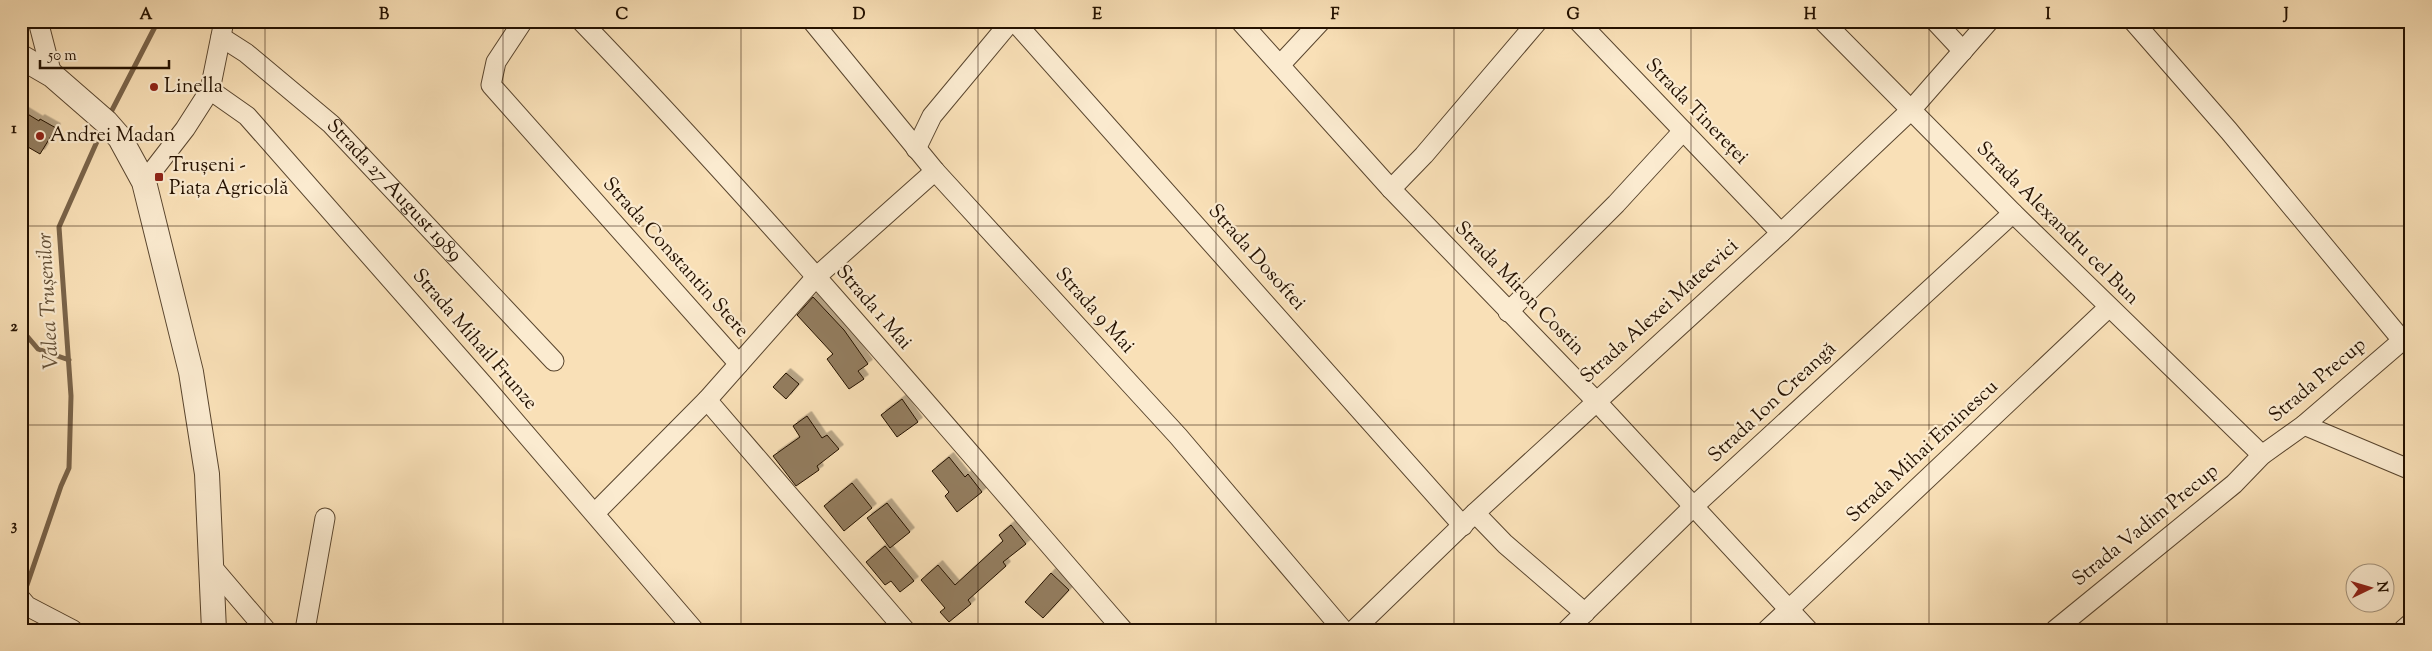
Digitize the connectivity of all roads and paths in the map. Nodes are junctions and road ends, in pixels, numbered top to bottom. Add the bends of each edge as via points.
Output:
1 (38, 21) edge
2 (522, 21) edge
3 (581, 21) edge
4 (812, 21) edge
5 (1012, 21) edge
6 (1240, 21) edge
7 (1321, 21) edge
8 (1538, 21) edge
9 (1578, 21) edge
10 (1823, 21) edge
11 (1935, 21) edge
12 (1989, 21) edge
13 (2133, 21) edge
14 (222, 29) edge
15 (1963, 51) junction
16 (21, 57) edge
17 (1280, 65) junction
18 (52, 75) junction
19 (210, 90) junction
20 (1911, 110) junction
21 (1683, 130) junction
22 (916, 149) junction
23 (935, 171) junction
24 (144, 182) junction
25 (1391, 189) junction
26 (2013, 213) junction
27 (1781, 233) junction
28 (816, 276) junction
29 (2109, 307) junction
30 (1508, 312) junction
31 (2406, 337) edge
32 (554, 361) dead end
33 (738, 364) junction
34 (707, 400) junction
35 (1596, 401) junction
36 (2304, 425) junction
37 (2262, 454) junction
38 (2411, 470) edge
39 (1694, 506) junction
40 (595, 514) junction
41 (325, 518) dead end
42 (1469, 519) junction
43 (213, 568) junction
44 (23, 600) edge
45 (1788, 610) junction
46 (1585, 612) junction
47 (2411, 623) edge
48 (73, 630) edge
49 (214, 630) edge
50 (266, 630) edge
51 (305, 630) edge
52 (694, 630) edge
53 (905, 630) edge
54 (1123, 630) edge
55 (1344, 630) edge
56 (1354, 630) edge
57 (1567, 630) edge
58 (1767, 630) edge
59 (1808, 630) edge
60 (2055, 630) edge
61 (2403, 630) edge

1 - 18 street
2 - 33 street, Strada Constantin Stere via 496,62 491,85
3 - 28 street, Strada 1 Mai via 677,121
4 - 22 street, Strada 9 Mai
5 - 22 street via 932,116
5 - 42 street, Strada Dosoftei
6 - 17 street, Strada Miron Costin
7 - 17 street
8 - 25 street
9 - 21 street, Strada Tinereței
10 - 20 street, Strada Alexandru cel Bun
11 - 15 street
12 - 15 street, Strada Alexei Mateevici
13 - 31 street
14 - 19 street, Strada 27 August 1989
14 - 32 street, Strada 27 August 1989 via 331,124
15 - 20 street, Strada Alexei Mateevici
16 - 18 street
17 - 25 street, Strada Miron Costin
18 - 24 street via 120,138
19 - 24 street
19 - 40 street, Strada Mihail Frunze via 247,116
20 - 26 street, Strada Alexandru cel Bun
20 - 27 street, Strada Alexei Mateevici
21 - 27 street, Strada Tinereței
21 - 30 street via 1616,204
22 - 23 street, Strada 9 Mai
23 - 28 street
23 - 55 street, Strada 9 Mai via 1178,436
24 - 43 street via 191,372 207,474
25 - 30 street, Strada Miron Costin
26 - 29 street, Strada Alexandru cel Bun
26 - 39 street, Strada Ion Creangă
27 - 35 street, Strada Alexei Mateevici
28 - 33 street
28 - 54 street, Strada 1 Mai
29 - 37 street, Strada Alexandru cel Bun
29 - 45 street, Strada Mihai Eminescu
30 - 35 street, Strada Miron Costin
31 - 36 street, Strada Precup
33 - 34 street, Strada Constantin Stere
34 - 40 street, Strada Constantin Stere
34 - 53 street
35 - 39 street, Strada Miron Costin
35 - 42 street, Strada Alexei Mateevici
36 - 37 street, Strada Precup
36 - 38 street
37 - 60 street, Strada Vadim Precup via 2234,484
39 - 45 street, Strada Miron Costin
39 - 46 street, Strada Ion Creangă
40 - 52 street, Strada Mihail Frunze
41 - 51 street
42 - 46 street, Strada Dosoftei via 1505,544
42 - 56 street, Strada Alexei Mateevici
43 - 49 street
43 - 50 street
44 - 48 street
45 - 58 street, Strada Mihai Eminescu
45 - 59 street, Strada Miron Costin
46 - 57 street, Strada Ion Creangă
47 - 61 street

